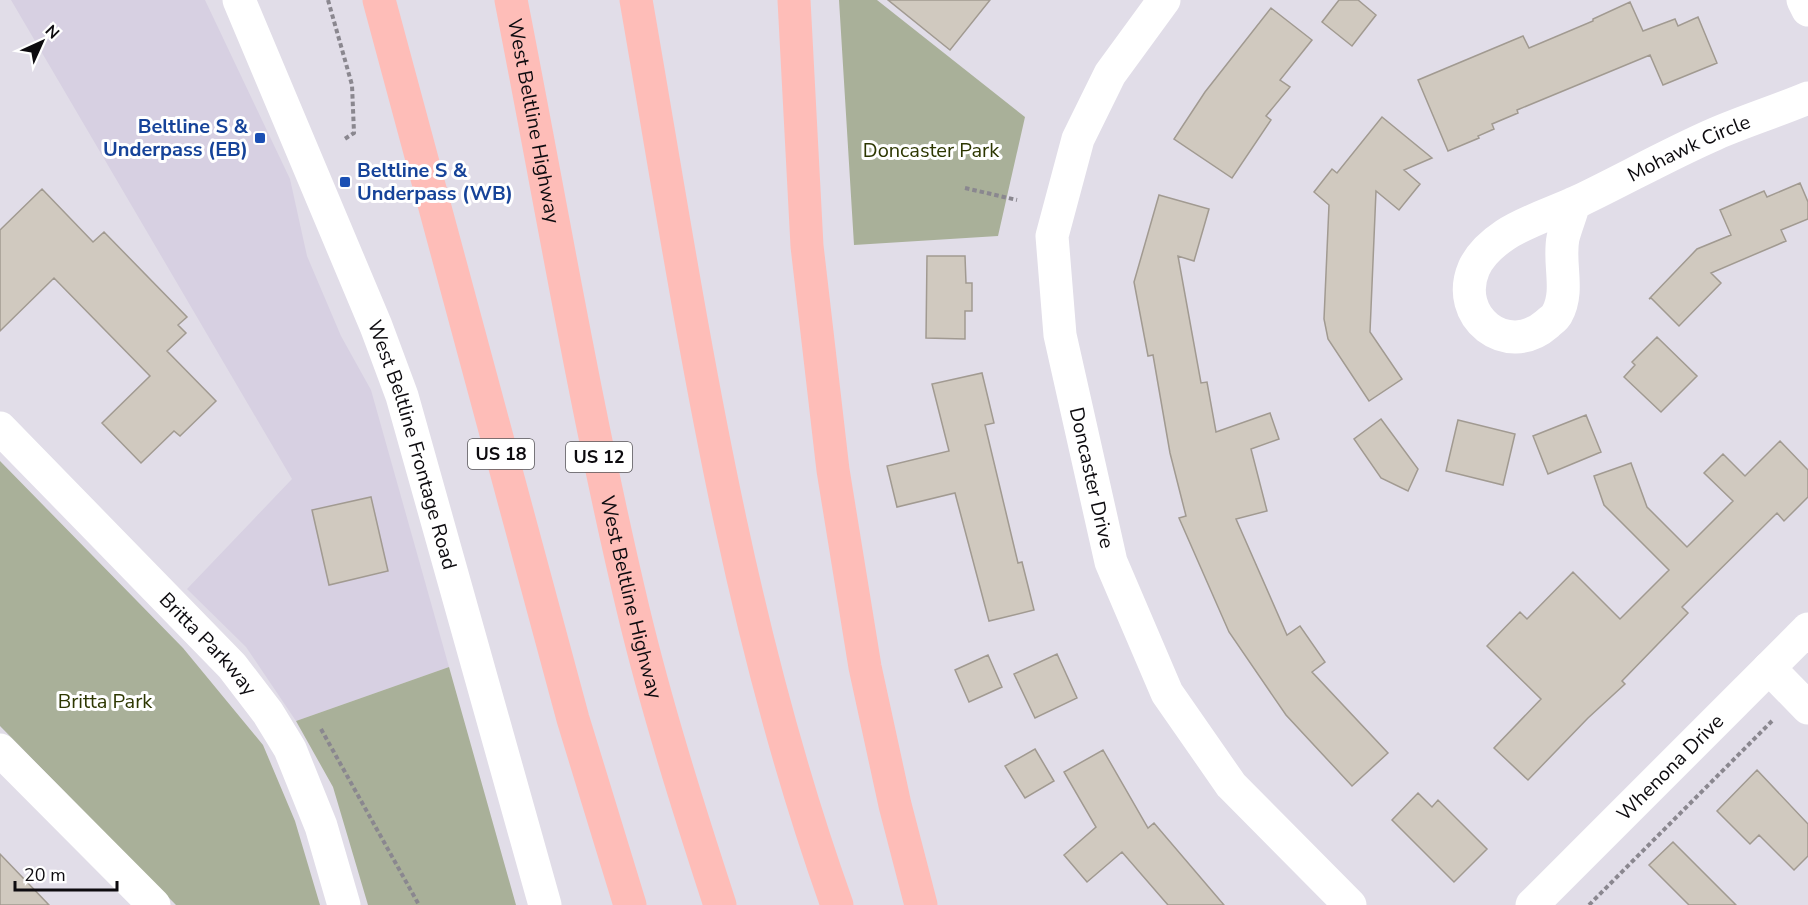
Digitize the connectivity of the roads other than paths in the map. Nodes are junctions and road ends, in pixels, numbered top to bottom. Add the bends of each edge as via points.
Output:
1 (239, 0) edge
2 (379, 0) edge
3 (511, 0) edge
4 (636, 0) edge
5 (776, 0) edge
6 (794, 0) edge
7 (1164, 0) edge
8 (1803, 0) edge
9 (1808, 10) edge
10 (796, 57) junction
11 (1808, 98) edge
12 (1574, 203) dead end
13 (0, 428) edge
14 (1808, 629) edge
15 (1769, 668) junction
16 (1802, 702) edge
17 (0, 750) edge
18 (141, 901) edge
19 (344, 905) edge
20 (546, 905) edge
21 (630, 905) edge
22 (720, 905) edge
23 (837, 905) edge
24 (921, 905) edge
25 (1350, 905) edge
26 (1532, 905) edge

1 - 20 street, West Beltline Frontage Road via 402,396
2 - 21 highway, US 18 via 573,719
3 - 22 highway, West Beltline Highway / US 12 via 597,448 633,610 661,717
4 - 23 highway via 724,492 794,775
5 - 10 highway
6 - 10 highway
7 - 25 street, Doncaster Drive via 1110,74 1078,139 1052,236 1060,335 1111,562 1167,693 1231,785
8 - 9 street
10 - 24 highway via 807,246 833,470 865,667
11 - 12 street, Mohawk Circle via 1714,135
13 - 19 street, Britta Parkway via 232,666 268,713 290,749 321,826
14 - 15 street, Whenona Drive
15 - 16 street
15 - 26 street, Whenona Drive
17 - 18 street

